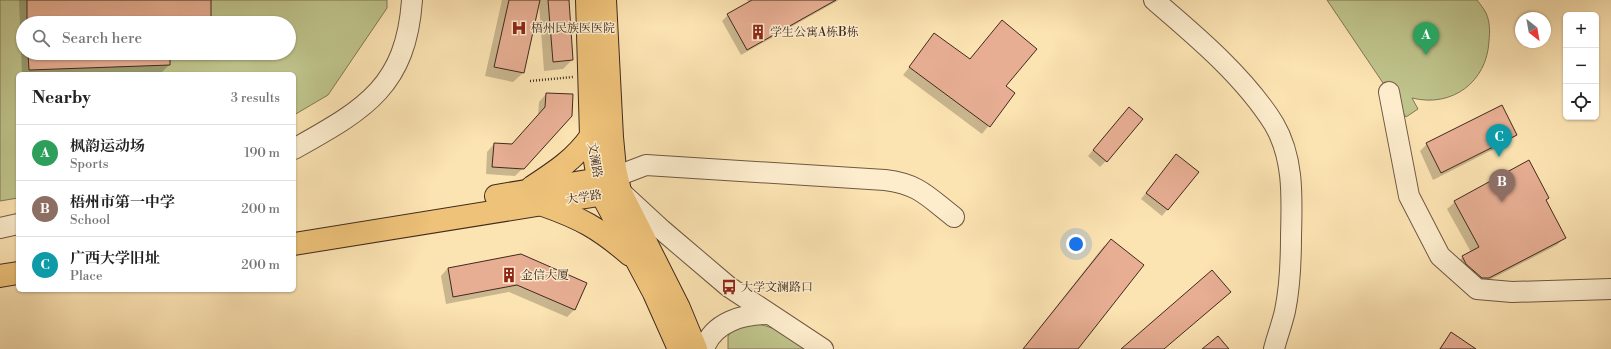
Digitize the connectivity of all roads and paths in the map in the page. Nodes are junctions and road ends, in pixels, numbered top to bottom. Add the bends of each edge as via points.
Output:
1 (412, 0) edge
2 (588, 0) edge
3 (605, 0) edge
4 (1154, 0) edge
5 (590, 76) junction
6 (530, 81) dead end
7 (1389, 92) dead end
8 (591, 136) junction
9 (296, 148) edge
10 (610, 185) junction
11 (534, 198) junction
12 (954, 217) dead end
13 (16, 224) edge
14 (0, 228) edge
15 (296, 229) edge
16 (296, 244) edge
17 (638, 262) junction
18 (16, 273) edge
19 (0, 276) edge
20 (16, 289) edge
21 (1611, 289) edge
22 (0, 292) edge
23 (769, 314) junction
24 (679, 349) edge
25 (696, 349) edge
26 (704, 349) edge
27 (823, 349) edge
28 (1274, 349) edge

1 - 9 street via 403,48 382,88 365,105 338,124
2 - 5 main road, 文澜路
3 - 10 main road, 文澜路 via 612,136
4 - 28 street via 1208,46 1254,96 1274,124 1286,150 1292,186 1291,258 1285,311
5 - 6 path
5 - 8 main road, 文澜路
7 - 21 street via 1409,196 1440,256 1477,289 1512,292
8 - 10 main road, 文澜路
8 - 11 main road via 581,150
10 - 11 main road, 大学路
10 - 12 street via 646,165 885,180 904,182 915,187
10 - 17 main road, 文澜路
10 - 23 street via 730,287
10 - 25 main road, 文澜路 via 679,308
11 - 15 main road, 大学路
11 - 16 main road, 大学路
11 - 17 main road via 598,229
13 - 14 street
17 - 24 main road, 文澜路
18 - 19 main road
20 - 22 main road
23 - 26 street via 754,314 728,322 708,338
23 - 27 street

